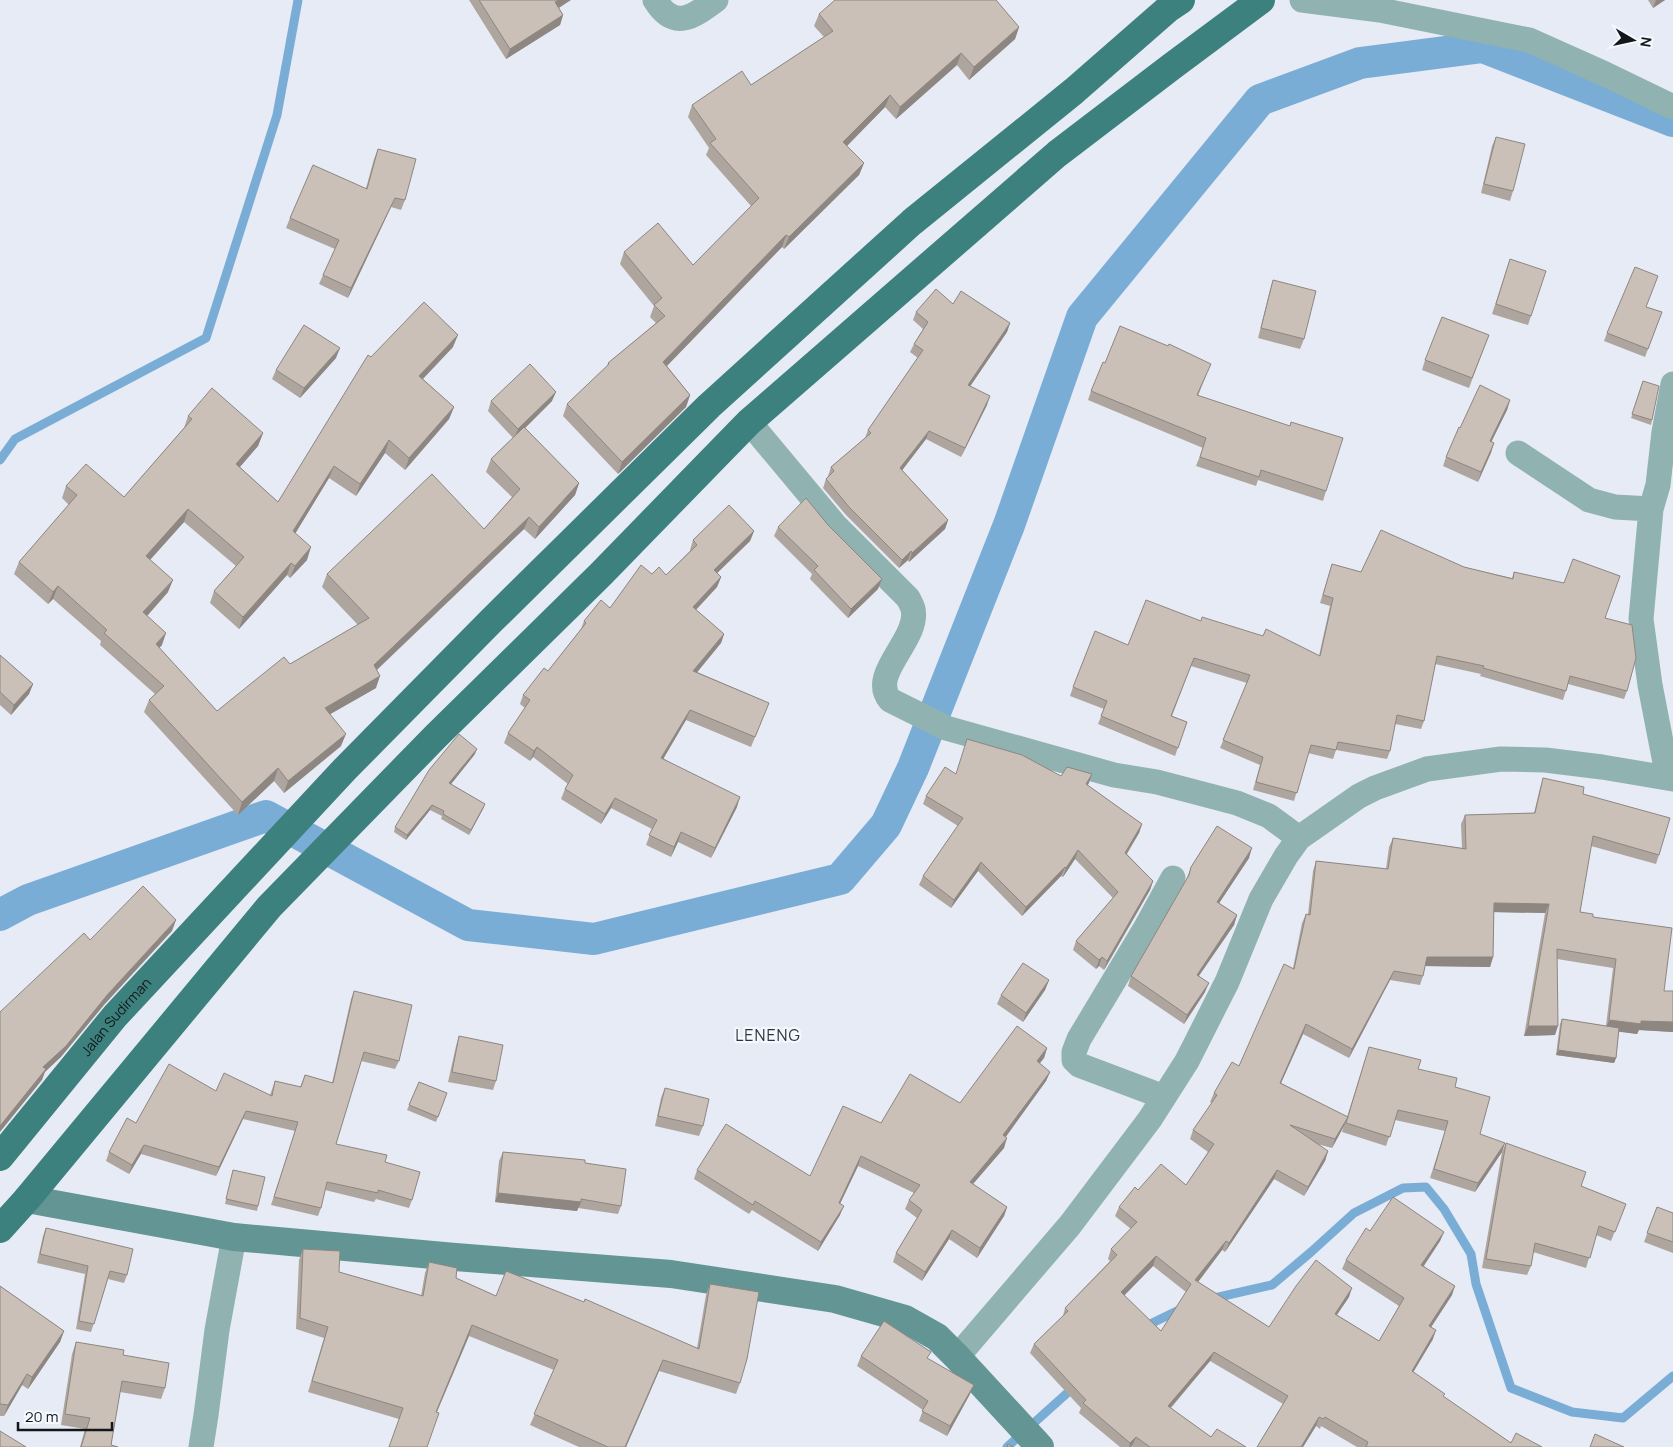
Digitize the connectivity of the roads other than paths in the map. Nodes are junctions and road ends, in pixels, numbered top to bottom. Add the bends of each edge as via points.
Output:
1 (655, 0) edge
2 (716, 0) edge
3 (1262, 0) edge
4 (1302, 0) edge
5 (1171, 3) edge
6 (1673, 107) edge
7 (1673, 384) edge
8 (748, 422) junction
9 (1518, 453) dead end
10 (1651, 509) junction
11 (1670, 779) edge
12 (1299, 838) junction
13 (1173, 878) dead end
14 (1164, 1097) junction
15 (0, 1157) edge
16 (27, 1199) junction
17 (0, 1229) edge
18 (234, 1237) junction
19 (957, 1357) junction
20 (1038, 1445) edge
21 (201, 1447) edge

1 - 2 street via 666,13 682,19 694,16
3 - 8 main road via 1056,154
4 - 6 street via 1380,10 1529,40
5 - 15 main road, Jalan Sudirman via 1074,91 912,222 708,406 345,769 114,1016
7 - 10 street via 1658,485
8 - 12 street via 835,525 908,598 913,607 913,623 884,679 884,691 890,700 946,728 1114,775 1157,782 1237,803 1269,816
8 - 16 main road via 269,907
9 - 10 street via 1589,500 1615,507
10 - 11 street via 1641,619 1650,685
11 - 12 street via 1545,760 1501,759 1427,769 1359,796
12 - 14 street via 1261,899 1227,982 1187,1061
13 - 14 street via 1074,1052 1078,1065
14 - 19 street via 1070,1225
16 - 17 main road
16 - 18 street
18 - 19 street via 671,1274 835,1299 904,1319 937,1337
18 - 21 street
19 - 20 street

